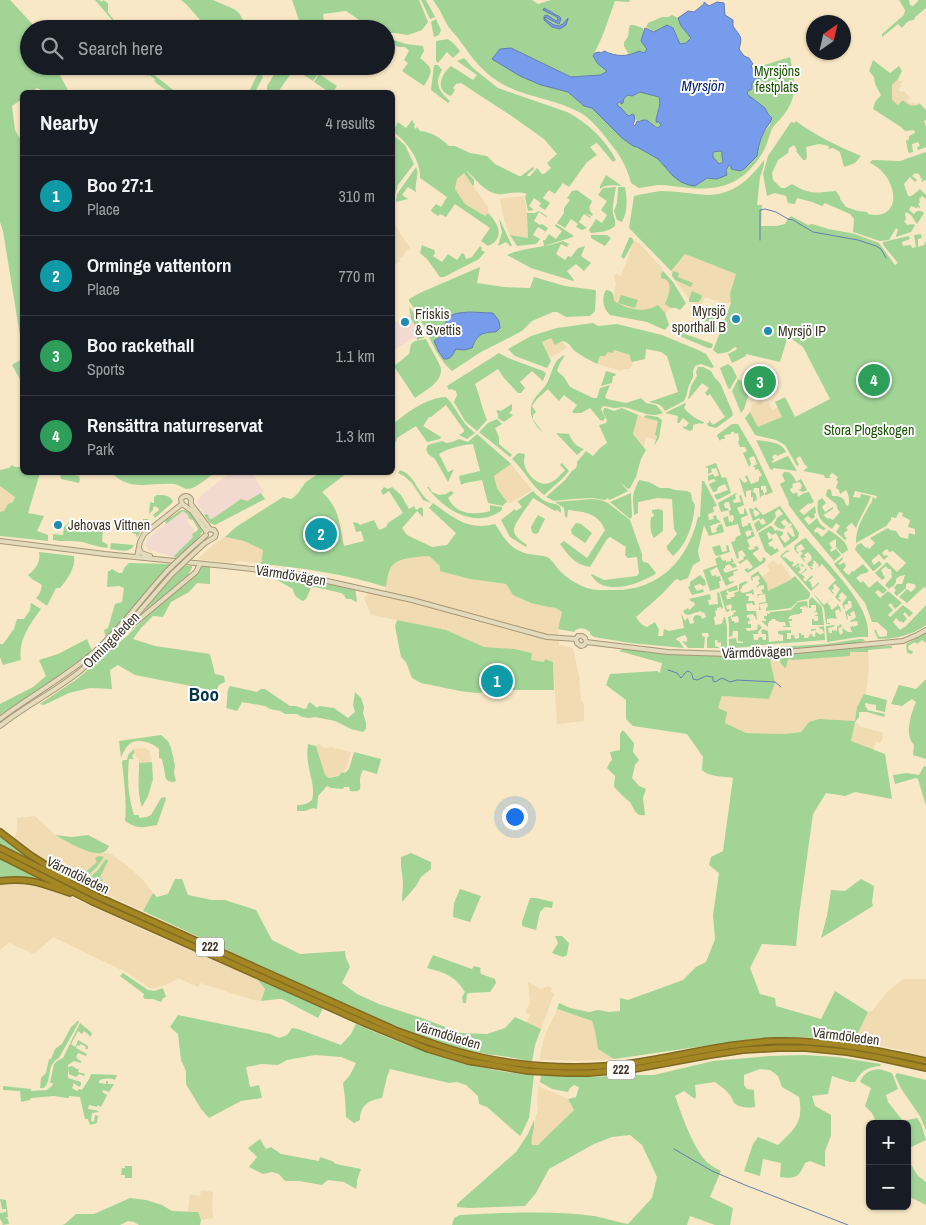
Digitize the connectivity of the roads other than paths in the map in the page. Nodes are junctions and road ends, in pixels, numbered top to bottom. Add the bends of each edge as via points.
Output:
1 (207, 532) junction
2 (210, 539) junction
3 (0, 541) edge
4 (138, 546) junction
5 (137, 557) junction
6 (162, 559) junction
7 (194, 563) junction
8 (200, 564) junction
9 (196, 572) junction
10 (926, 630) edge
11 (576, 639) junction
12 (113, 642) junction
13 (586, 642) junction
14 (0, 719) edge
15 (0, 726) edge
16 (0, 832) edge
17 (0, 848) edge
18 (0, 855) edge
19 (0, 881) edge
20 (93, 898) junction
21 (926, 1061) edge
22 (926, 1068) edge

1 - 2 main road
1 - 2 main road via 215,531 214,538
1 - 4 main road via 186,505 146,532
1 - 14 main road, Ormingeleden, bridge via 167,571 95,652
2 - 12 main road, Ormingeleden, bridge via 172,574
3 - 5 main road, Värmdövägen
4 - 5 main road
4 - 6 main road via 143,554
5 - 6 main road, Värmdövägen
6 - 7 main road, Värmdövägen
7 - 8 main road, Värmdövägen
7 - 9 main road
8 - 9 main road
8 - 11 main road, Värmdövägen via 324,580 412,600 546,637
9 - 12 main road
10 - 13 main road, Värmdövägen via 903,640 765,653 682,653
11 - 13 main road via 582,636
11 - 13 main road via 581,646
12 - 15 main road, Ormingeleden via 77,674
16 - 20 highway
17 - 20 highway, Värmdöleden / 222
18 - 20 highway, Värmdöleden / 222
19 - 20 highway via 18,879 35,882
20 - 21 highway, Värmdöleden / 222 via 395,1030 457,1052 486,1058 543,1066 595,1066 633,1063 739,1045 794,1042 863,1048
20 - 22 highway, Värmdöleden / 222 via 382,1031 468,1061 528,1071 589,1073 634,1069 743,1050 806,1048 876,1056

